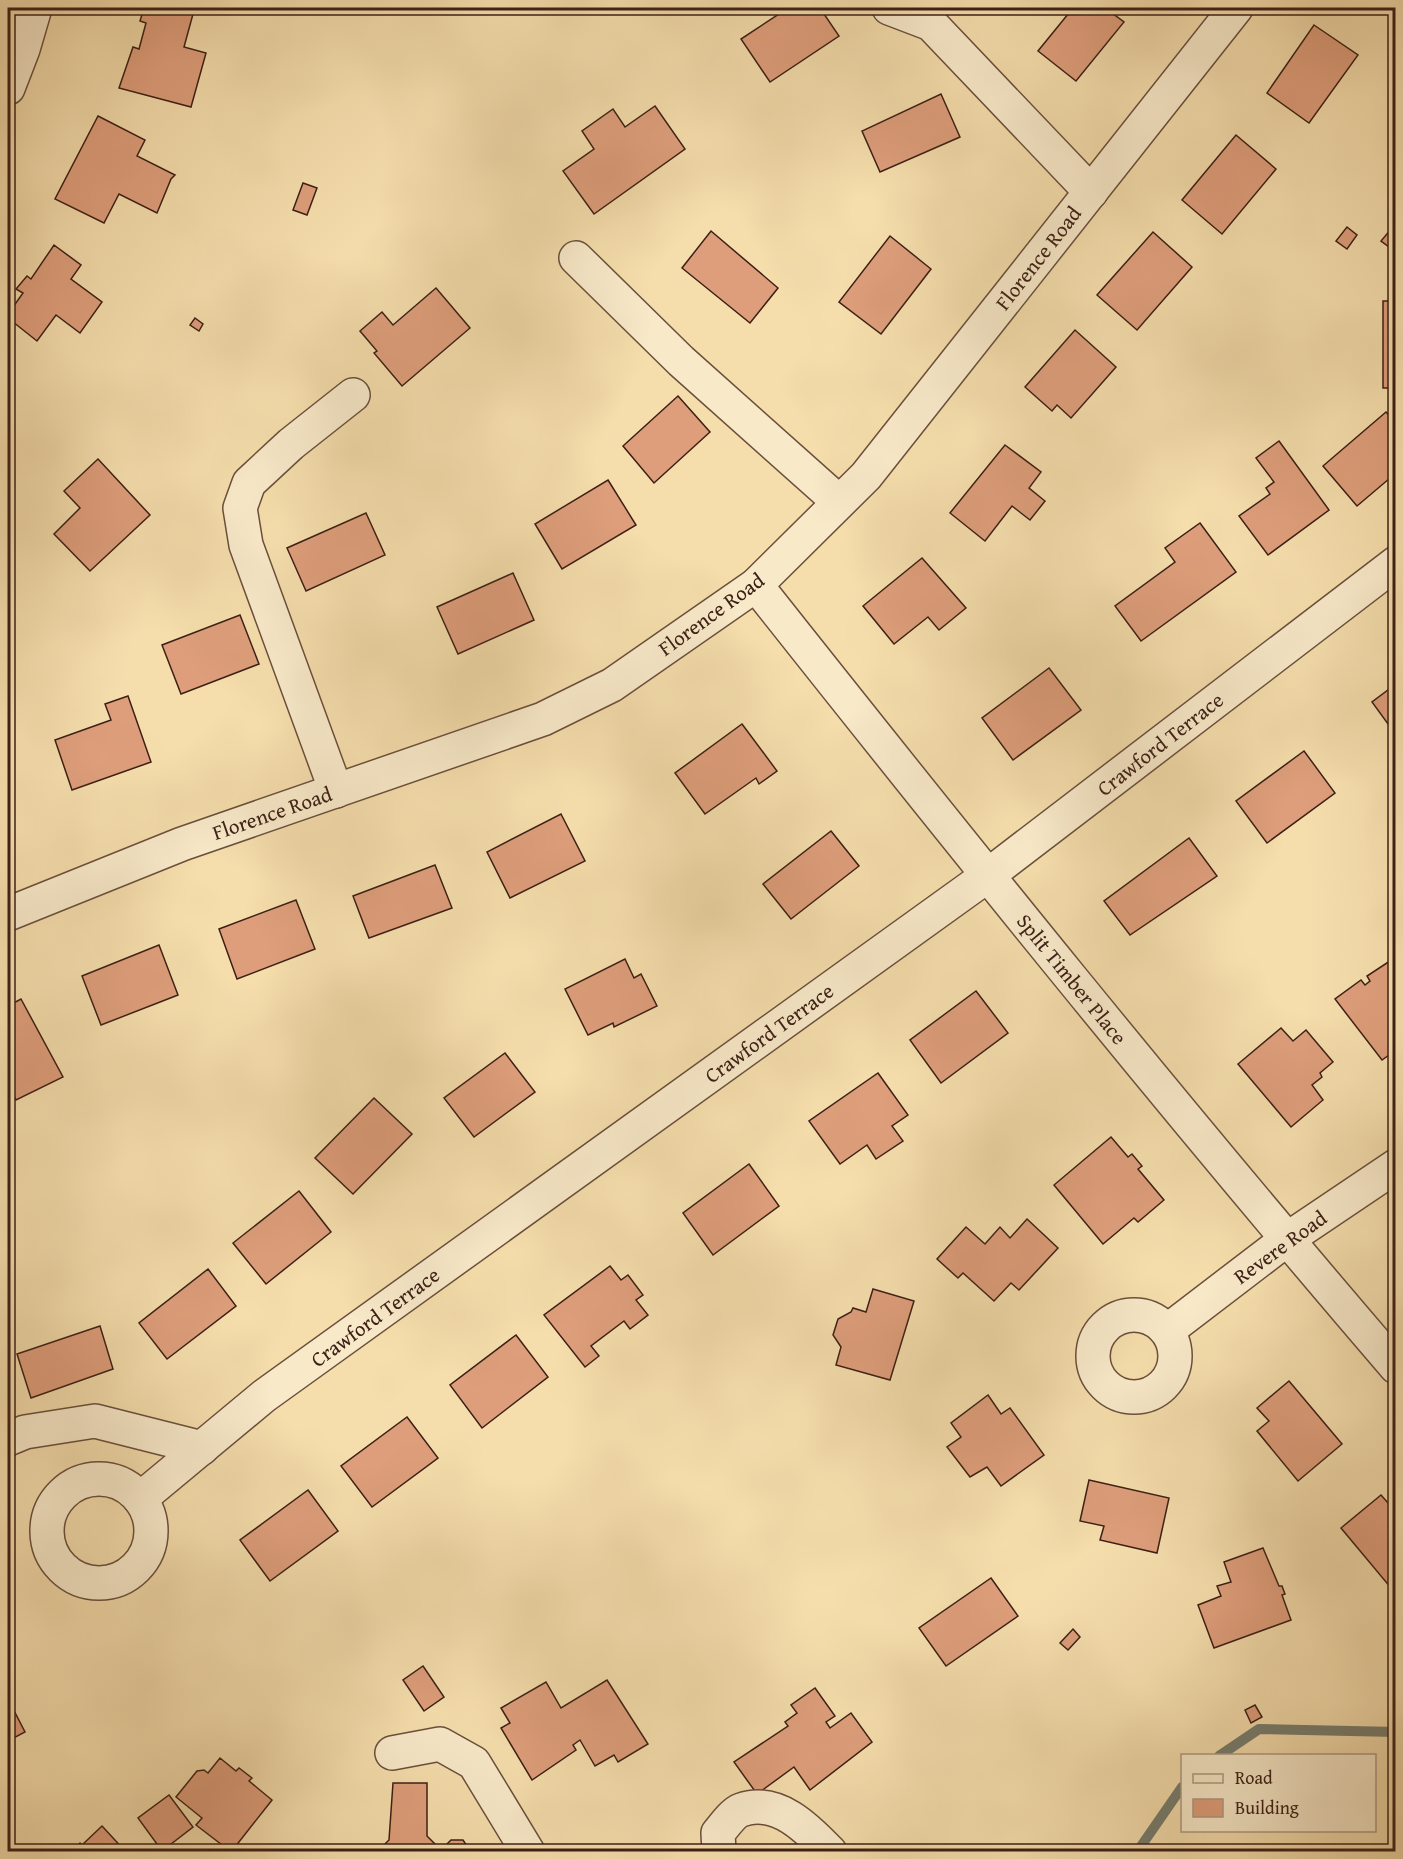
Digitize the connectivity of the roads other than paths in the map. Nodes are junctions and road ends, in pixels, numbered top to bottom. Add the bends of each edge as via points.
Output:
1 (35, 8) edge
2 (889, 8) edge
3 (1236, 8) edge
4 (8, 88) edge
5 (1090, 192) junction
6 (576, 258) dead end
7 (353, 395) dead end
8 (839, 502) junction
9 (1395, 563) edge
10 (756, 585) junction
11 (336, 791) junction
12 (987, 876) junction
13 (8, 914) edge
14 (1395, 1166) edge
15 (1286, 1240) junction
16 (1167, 1331) dead end
17 (1395, 1367) edge
18 (8, 1439) edge
19 (202, 1448) junction
20 (140, 1499) dead end
21 (392, 1753) dead end
22 (528, 1851) edge
23 (719, 1851) edge
24 (830, 1851) edge

1 - 4 street
2 - 5 street via 931,24
3 - 5 street, Florence Road
5 - 8 street, Florence Road via 866,476
6 - 8 street via 681,361
7 - 11 street via 249,483 240,508 246,545
8 - 10 street, Florence Road
9 - 12 street, Crawford Terrace
10 - 11 street, Florence Road via 612,685 543,719
10 - 12 street, Split Timber Place
11 - 13 street, Florence Road via 182,844
12 - 15 street, Split Timber Place
12 - 19 street, Crawford Terrace via 274,1389
14 - 15 street, Revere Road
15 - 16 street, Revere Road
15 - 17 street, Split Timber Place
18 - 19 street via 25,1432 95,1421
19 - 20 street, Crawford Terrace
21 - 22 street via 440,1744 474,1762
23 - 24 street via 718,1833 739,1810 764,1806 804,1824

